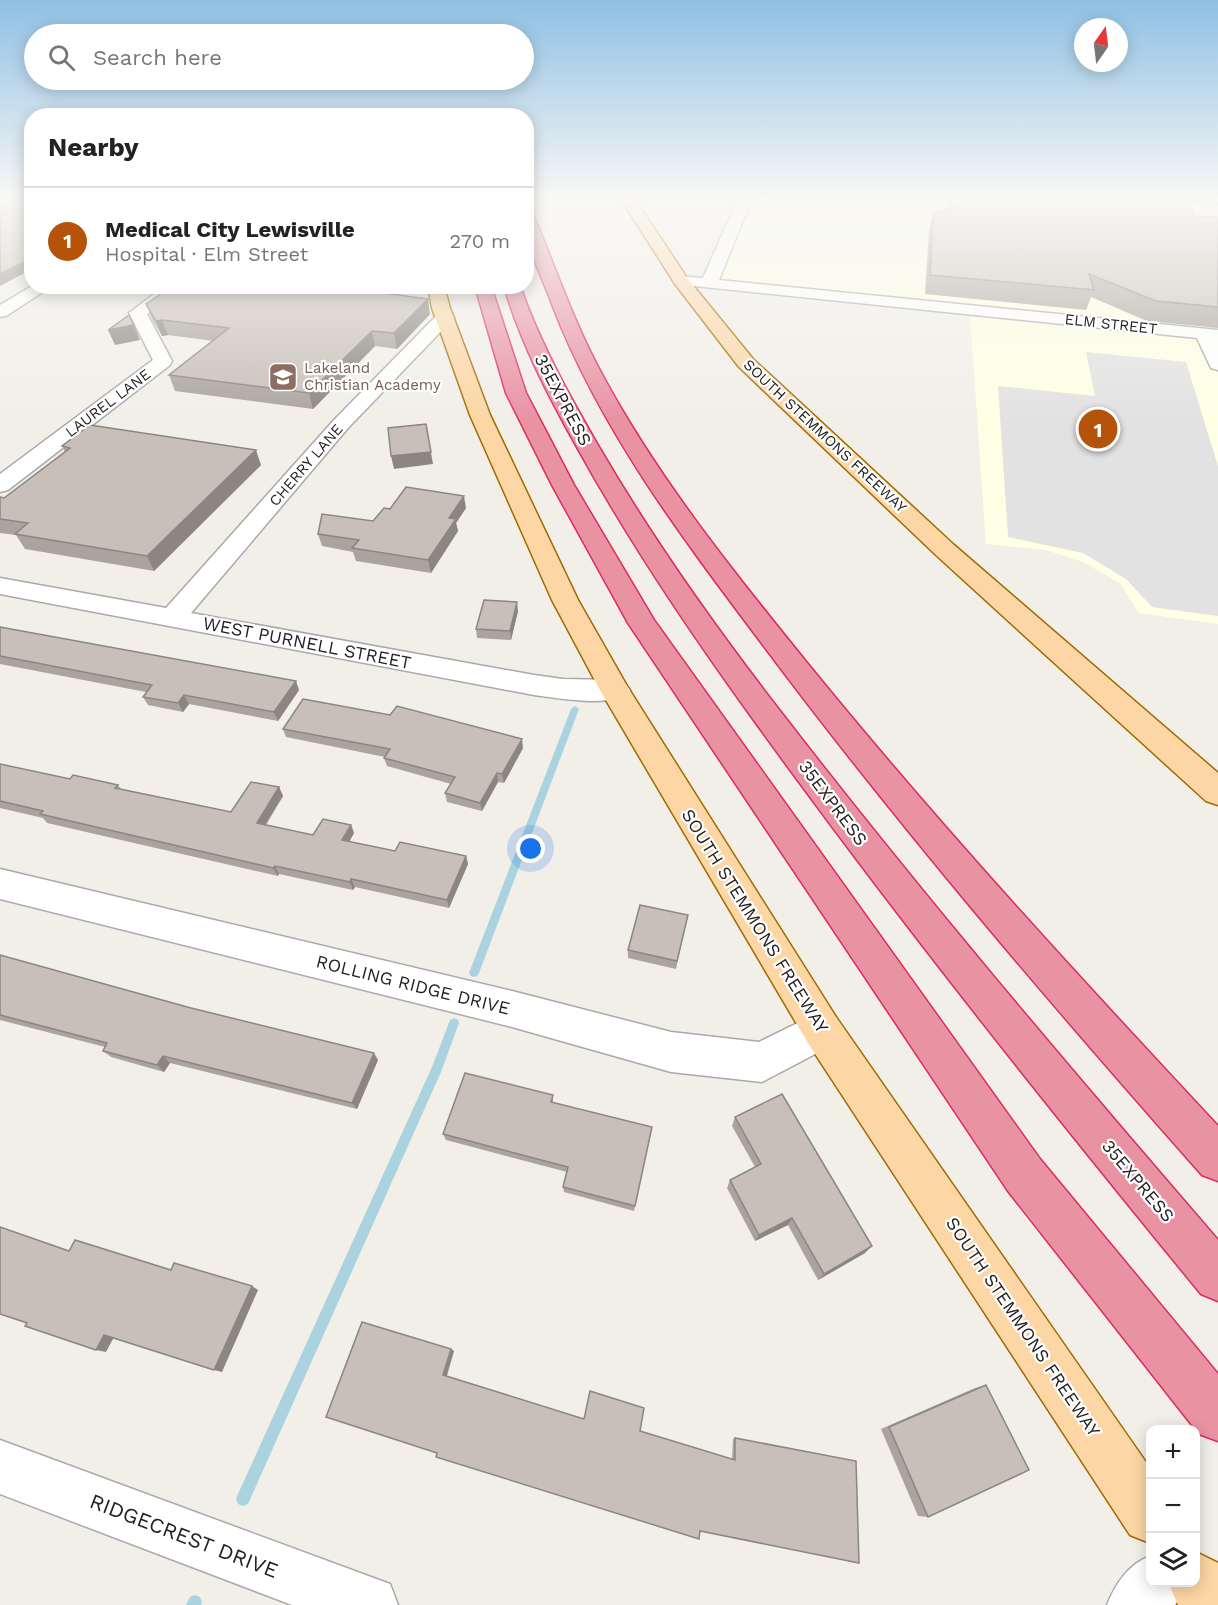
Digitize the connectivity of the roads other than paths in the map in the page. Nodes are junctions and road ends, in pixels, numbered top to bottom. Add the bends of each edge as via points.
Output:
1 (550, 271) edge
2 (686, 271) edge
3 (702, 271) edge
4 (695, 282) junction
5 (30, 294) edge
6 (165, 294) edge
7 (329, 294) edge
8 (485, 294) edge
9 (515, 294) edge
10 (350, 297) edge
11 (443, 306) edge
12 (0, 312) edge
13 (1211, 334) edge
14 (1218, 364) edge
15 (516, 393) junction
16 (0, 485) edge
17 (0, 586) edge
18 (172, 618) junction
19 (615, 690) junction
20 (1218, 792) edge
21 (0, 884) edge
22 (822, 1030) junction
23 (1218, 1159) edge
24 (1218, 1276) edge
25 (1218, 1415) edge
26 (0, 1467) edge
27 (1146, 1509) edge
28 (1152, 1587) edge
29 (1200, 1587) edge
30 (369, 1605) edge
31 (1136, 1605) edge
32 (1213, 1605) edge

1 - 23 highway via 594,377 630,438 744,602 830,714 951,857
2 - 4 main road, SOUTH STEMMONS FREEWAY
3 - 4 street
4 - 13 street, ELM STREET
4 - 20 main road, SOUTH STEMMONS FREEWAY via 746,363 945,550
5 - 12 street
6 - 16 street, LAUREL LANE via 138,313 163,361
7 - 10 street
8 - 15 highway
9 - 24 highway, 35EXPRESS via 558,394 636,529 696,619 888,876
11 - 15 highway
11 - 18 street, CHERRY LANE
11 - 19 main road, SOUTH STEMMONS FREEWAY via 480,415 522,511
13 - 14 street
15 - 25 highway via 642,623 1024,1175
17 - 18 street, WEST PURNELL STREET
18 - 19 street, WEST PURNELL STREET via 534,685
19 - 22 main road, SOUTH STEMMONS FREEWAY
21 - 22 street, ROLLING RIDGE DRIVE via 512,1009 671,1052 762,1062
22 - 27 main road, SOUTH STEMMONS FREEWAY
26 - 30 street, RIDGECREST DRIVE
28 - 31 street
29 - 32 main road

